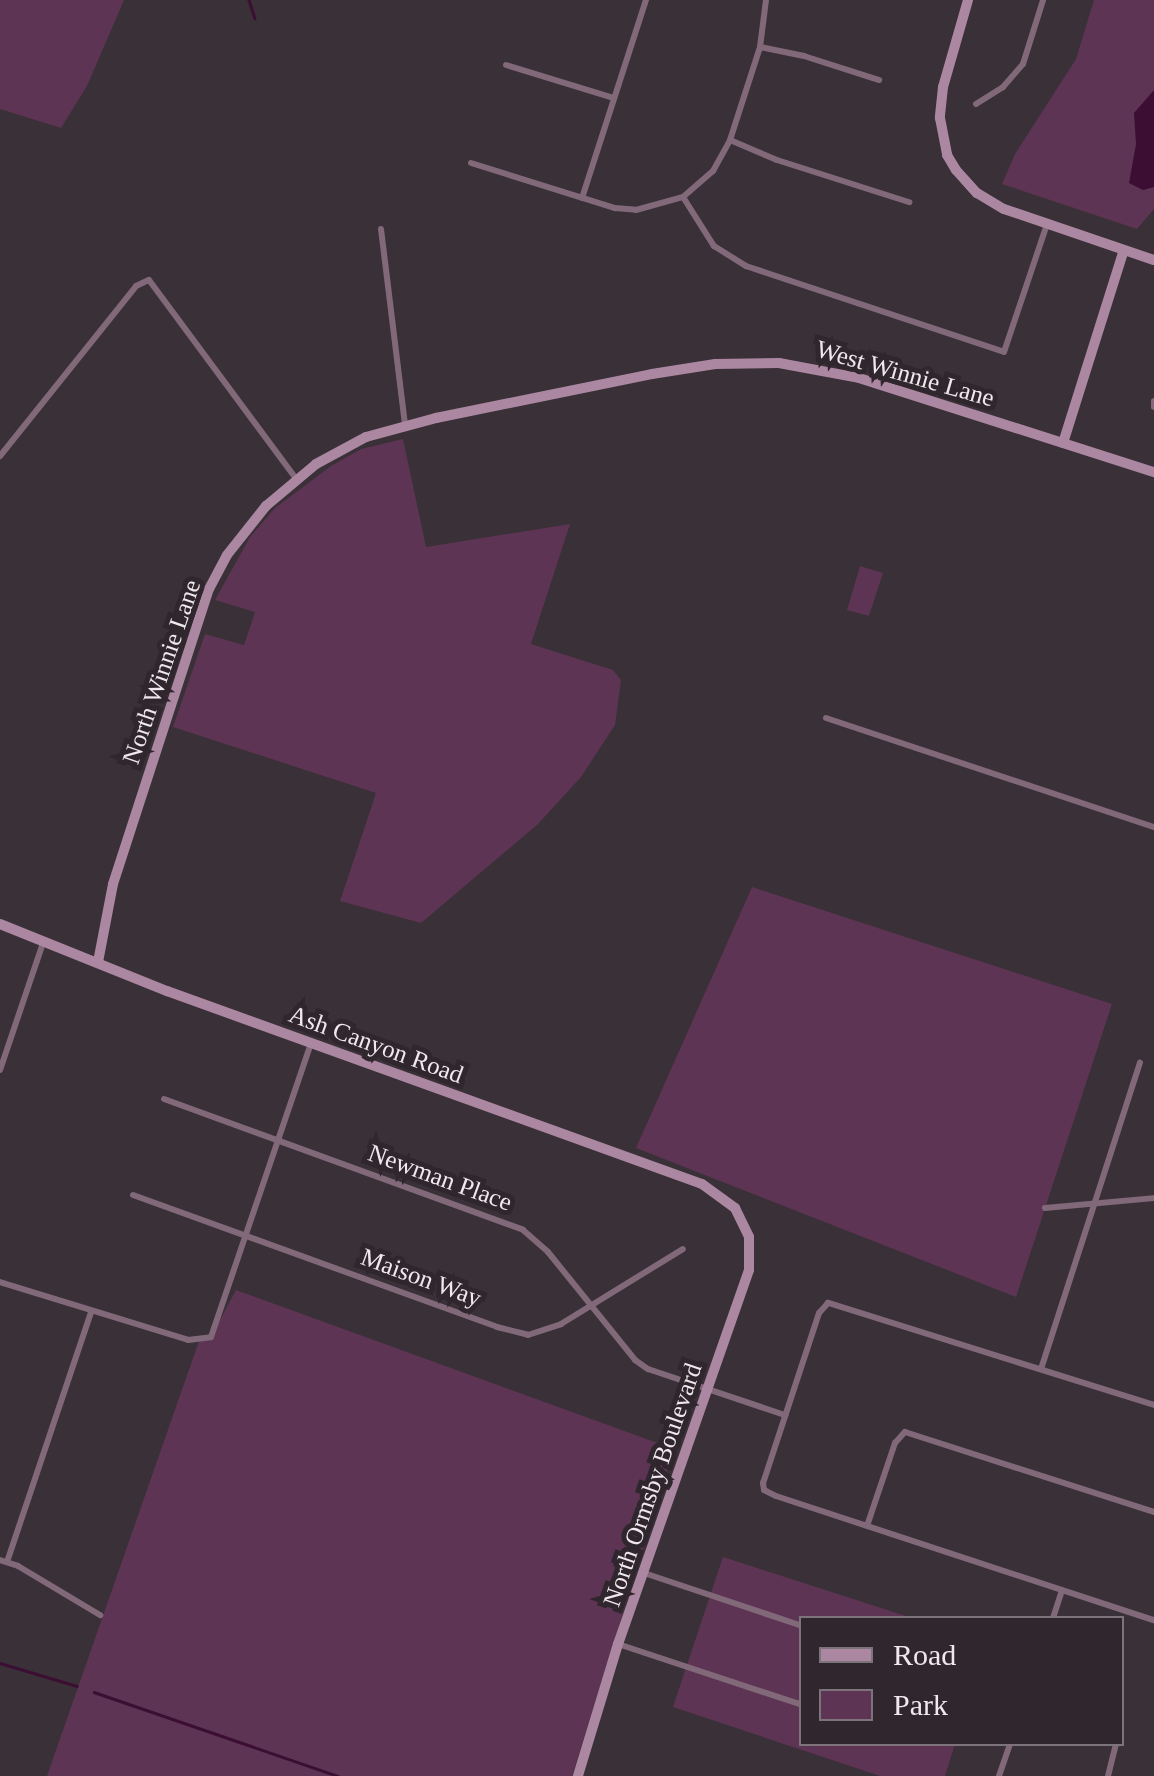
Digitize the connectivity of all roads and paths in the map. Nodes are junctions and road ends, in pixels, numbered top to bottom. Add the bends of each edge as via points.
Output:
1 (645, 0) edge
2 (766, 0) edge
3 (968, 0) edge
4 (1043, 0) edge
5 (760, 47) junction
6 (506, 65) dead end
7 (879, 80) dead end
8 (614, 98) junction
9 (976, 104) dead end
10 (730, 140) junction
11 (471, 163) dead end
12 (582, 198) junction
13 (684, 198) junction
14 (909, 202) dead end
15 (1047, 224) junction
16 (381, 229) dead end
17 (1124, 250) junction
18 (1154, 260) edge
19 (404, 426) junction
20 (1063, 443) junction
21 (0, 456) edge
22 (1154, 472) edge
23 (296, 479) junction
24 (826, 718) dead end
25 (1154, 826) edge
26 (0, 924) edge
27 (44, 940) junction
28 (98, 962) junction
29 (312, 1043) junction
30 (1140, 1063) dead end
31 (0, 1070) edge
32 (164, 1099) dead end
33 (280, 1141) junction
34 (133, 1195) dead end
35 (1154, 1198) edge
36 (1095, 1206) junction
37 (735, 1208) joint
38 (1045, 1208) dead end
39 (248, 1237) junction
40 (683, 1249) dead end
41 (0, 1282) edge
42 (591, 1306) junction
43 (91, 1312) junction
44 (1040, 1369) junction
45 (708, 1390) junction
46 (1154, 1405) edge
47 (785, 1415) junction
48 (1154, 1512) edge
49 (867, 1526) junction
50 (4, 1561) edge
51 (644, 1573) junction
52 (1062, 1590) junction
53 (100, 1615) dead end
54 (1054, 1616) edge
55 (1154, 1620) edge
56 (799, 1625) edge
57 (618, 1644) junction
58 (799, 1704) edge
59 (1009, 1746) edge
60 (1116, 1746) edge
61 (578, 1776) edge
62 (999, 1776) edge
63 (1108, 1776) edge

1 - 8 street
2 - 5 street
3 - 15 street via 943,87 947,155 989,202
4 - 9 street via 1023,64
5 - 7 street
5 - 10 street
6 - 8 street
8 - 12 street
10 - 13 street via 713,170
10 - 14 street
11 - 12 street
12 - 13 street via 636,210
13 - 15 street via 714,246 746,266 1004,352
15 - 17 street
16 - 19 street
17 - 18 street
17 - 20 street
19 - 20 street, West Winnie Lane via 695,366 779,362 847,374
19 - 23 street, North Winnie Lane via 339,450
20 - 22 street, West Winnie Lane
21 - 23 street via 136,286 149,280
23 - 28 street, North Winnie Lane via 248,526 209,590 112,884
24 - 25 street
26 - 27 street, Ash Canyon Road
27 - 28 street, Ash Canyon Road
27 - 31 street
28 - 29 street, Ash Canyon Road
29 - 33 street
29 - 37 street, Ash Canyon Road via 702,1184
30 - 36 street
32 - 33 street, Newman Place
33 - 39 street
33 - 42 street, Newman Place via 523,1230
34 - 39 street, Maison Way
35 - 36 street
36 - 38 street
36 - 44 street
37 - 45 street, North Ormsby Boulevard via 749,1236 751,1260
39 - 42 street, Maison Way via 515,1333 548,1331
39 - 43 street via 217,1326 204,1340
40 - 42 street, Maison Way
41 - 43 street
42 - 45 street, Newman Place via 635,1360
43 - 50 street
44 - 46 street
44 - 47 street via 828,1303
45 - 47 street, Newman Place
45 - 51 street, North Ormsby Boulevard
47 - 49 street via 764,1490
48 - 49 street via 910,1432 895,1443
49 - 52 street
50 - 53 street
51 - 56 street
51 - 57 street, North Ormsby Boulevard
52 - 54 street
52 - 55 street
57 - 58 street
57 - 61 street, North Ormsby Boulevard
59 - 62 street
60 - 63 street

